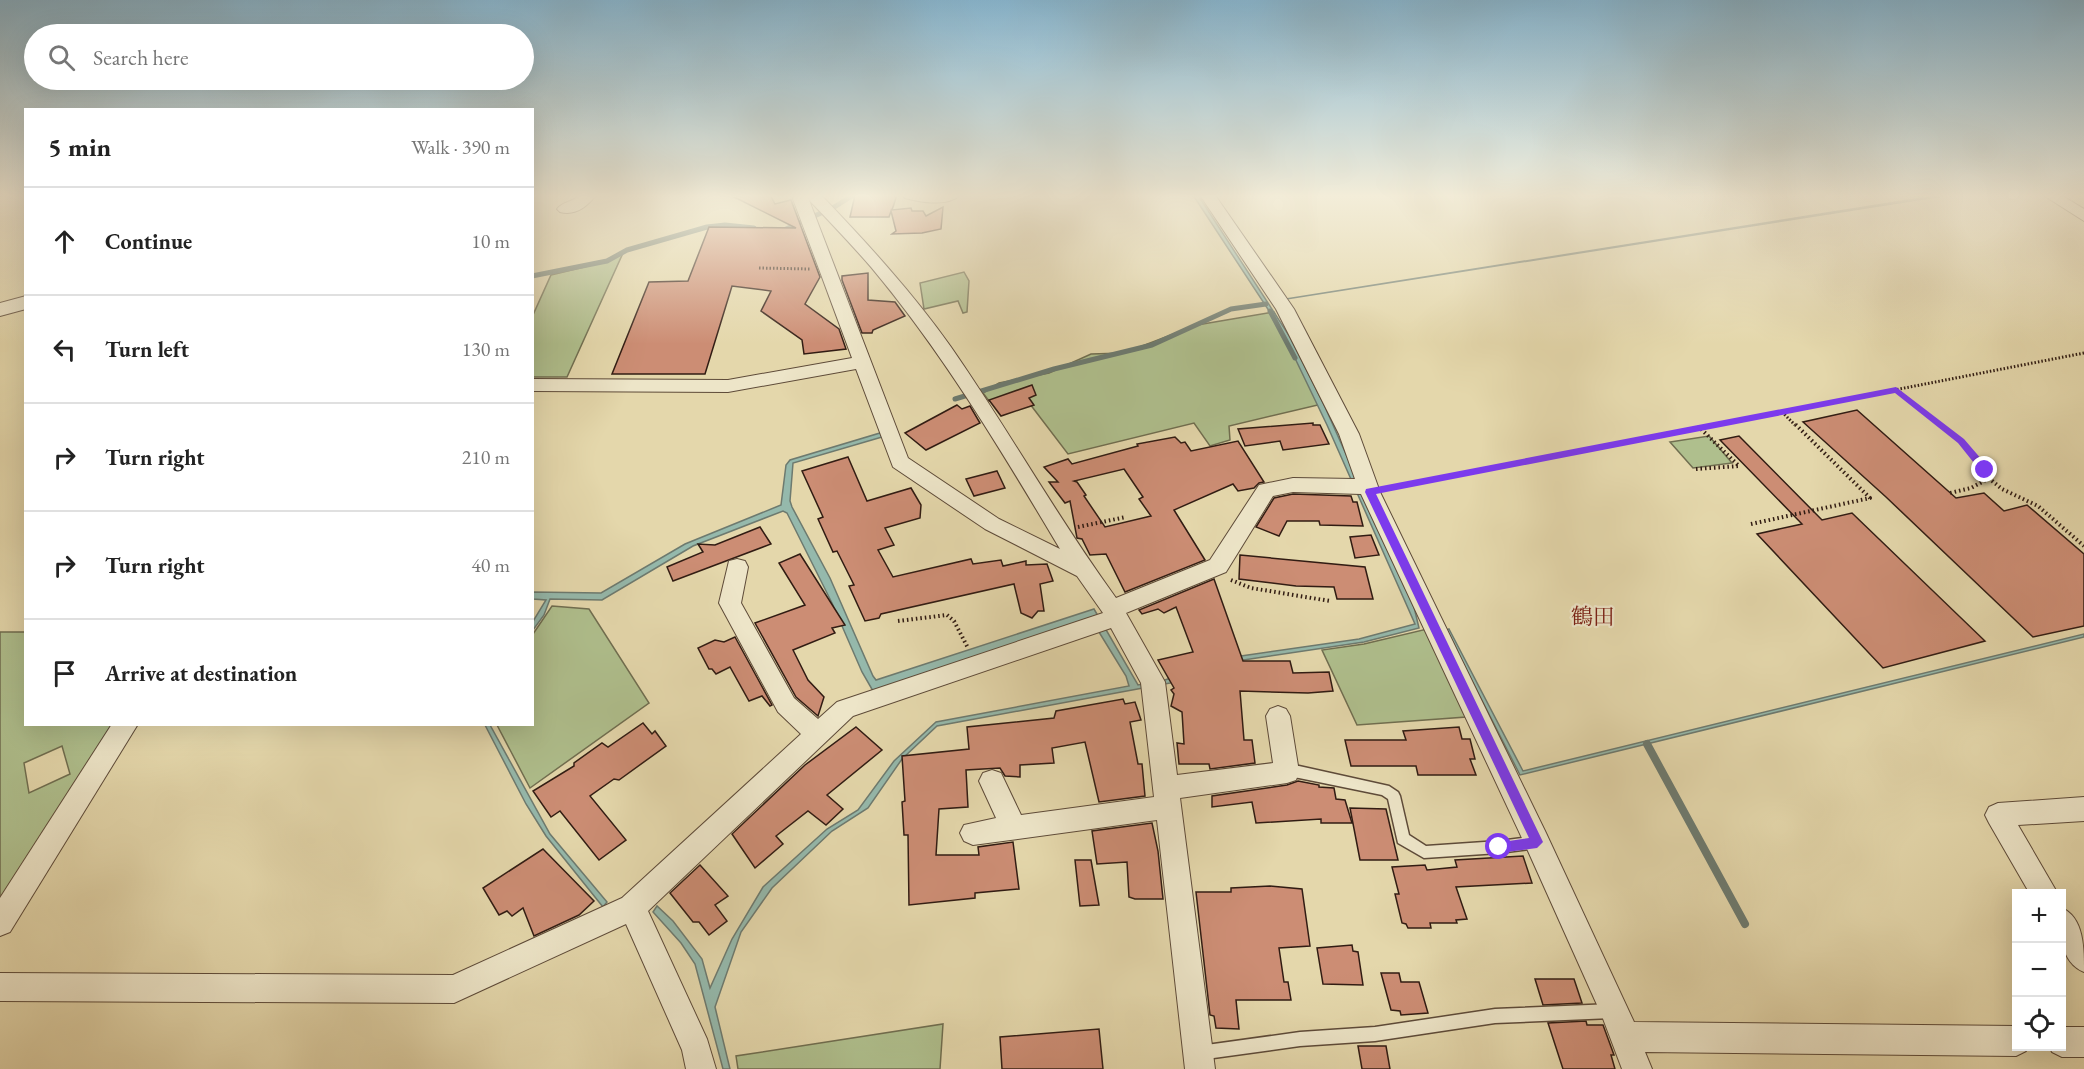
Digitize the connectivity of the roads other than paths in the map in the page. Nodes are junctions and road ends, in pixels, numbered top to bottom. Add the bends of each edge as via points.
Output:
1 (818, 245) edge
2 (859, 245) edge
3 (1242, 245) edge
4 (24, 303) edge
5 (0, 310) edge
6 (862, 362) junction
7 (534, 385) edge
8 (1369, 489) junction
9 (737, 567) dead end
10 (1084, 570) junction
11 (1115, 613) junction
12 (1278, 716) dead end
13 (125, 726) edge
14 (817, 734) junction
15 (1287, 772) junction
16 (992, 781) dead end
17 (1168, 798) junction
18 (2084, 810) edge
19 (1014, 828) junction
20 (973, 833) dead end
21 (1537, 842) junction
22 (2042, 889) edge
23 (632, 908) junction
24 (0, 923) edge
25 (2066, 929) edge
26 (2084, 958) edge
27 (0, 987) edge
28 (1620, 1024) junction
29 (2012, 1041) edge
30 (2066, 1042) edge
31 (2084, 1042) edge
32 (1199, 1061) edge
33 (701, 1069) edge
34 (1637, 1069) edge

1 - 6 street
2 - 10 street via 943,350
3 - 8 street via 1285,309 1349,434
4 - 5 street
6 - 7 street via 728,386
6 - 10 street via 900,462 992,525
8 - 11 street via 1293,485 1266,490 1218,566
8 - 21 street
9 - 14 street via 730,603 786,705
10 - 11 street
11 - 14 street via 845,709
11 - 17 street via 1153,682
12 - 15 street
13 - 24 street
14 - 23 street
15 - 17 street
15 - 21 lane via 1385,789 1394,796 1403,839 1424,852
16 - 19 street
17 - 19 street
17 - 32 street
18 - 22 street via 1998,815
19 - 20 street
21 - 28 street
23 - 27 street via 454,989
23 - 33 street via 697,1049
25 - 26 street
28 - 29 street
28 - 32 lane via 1495,1016 1375,1034 1300,1039
28 - 34 street
30 - 31 street

